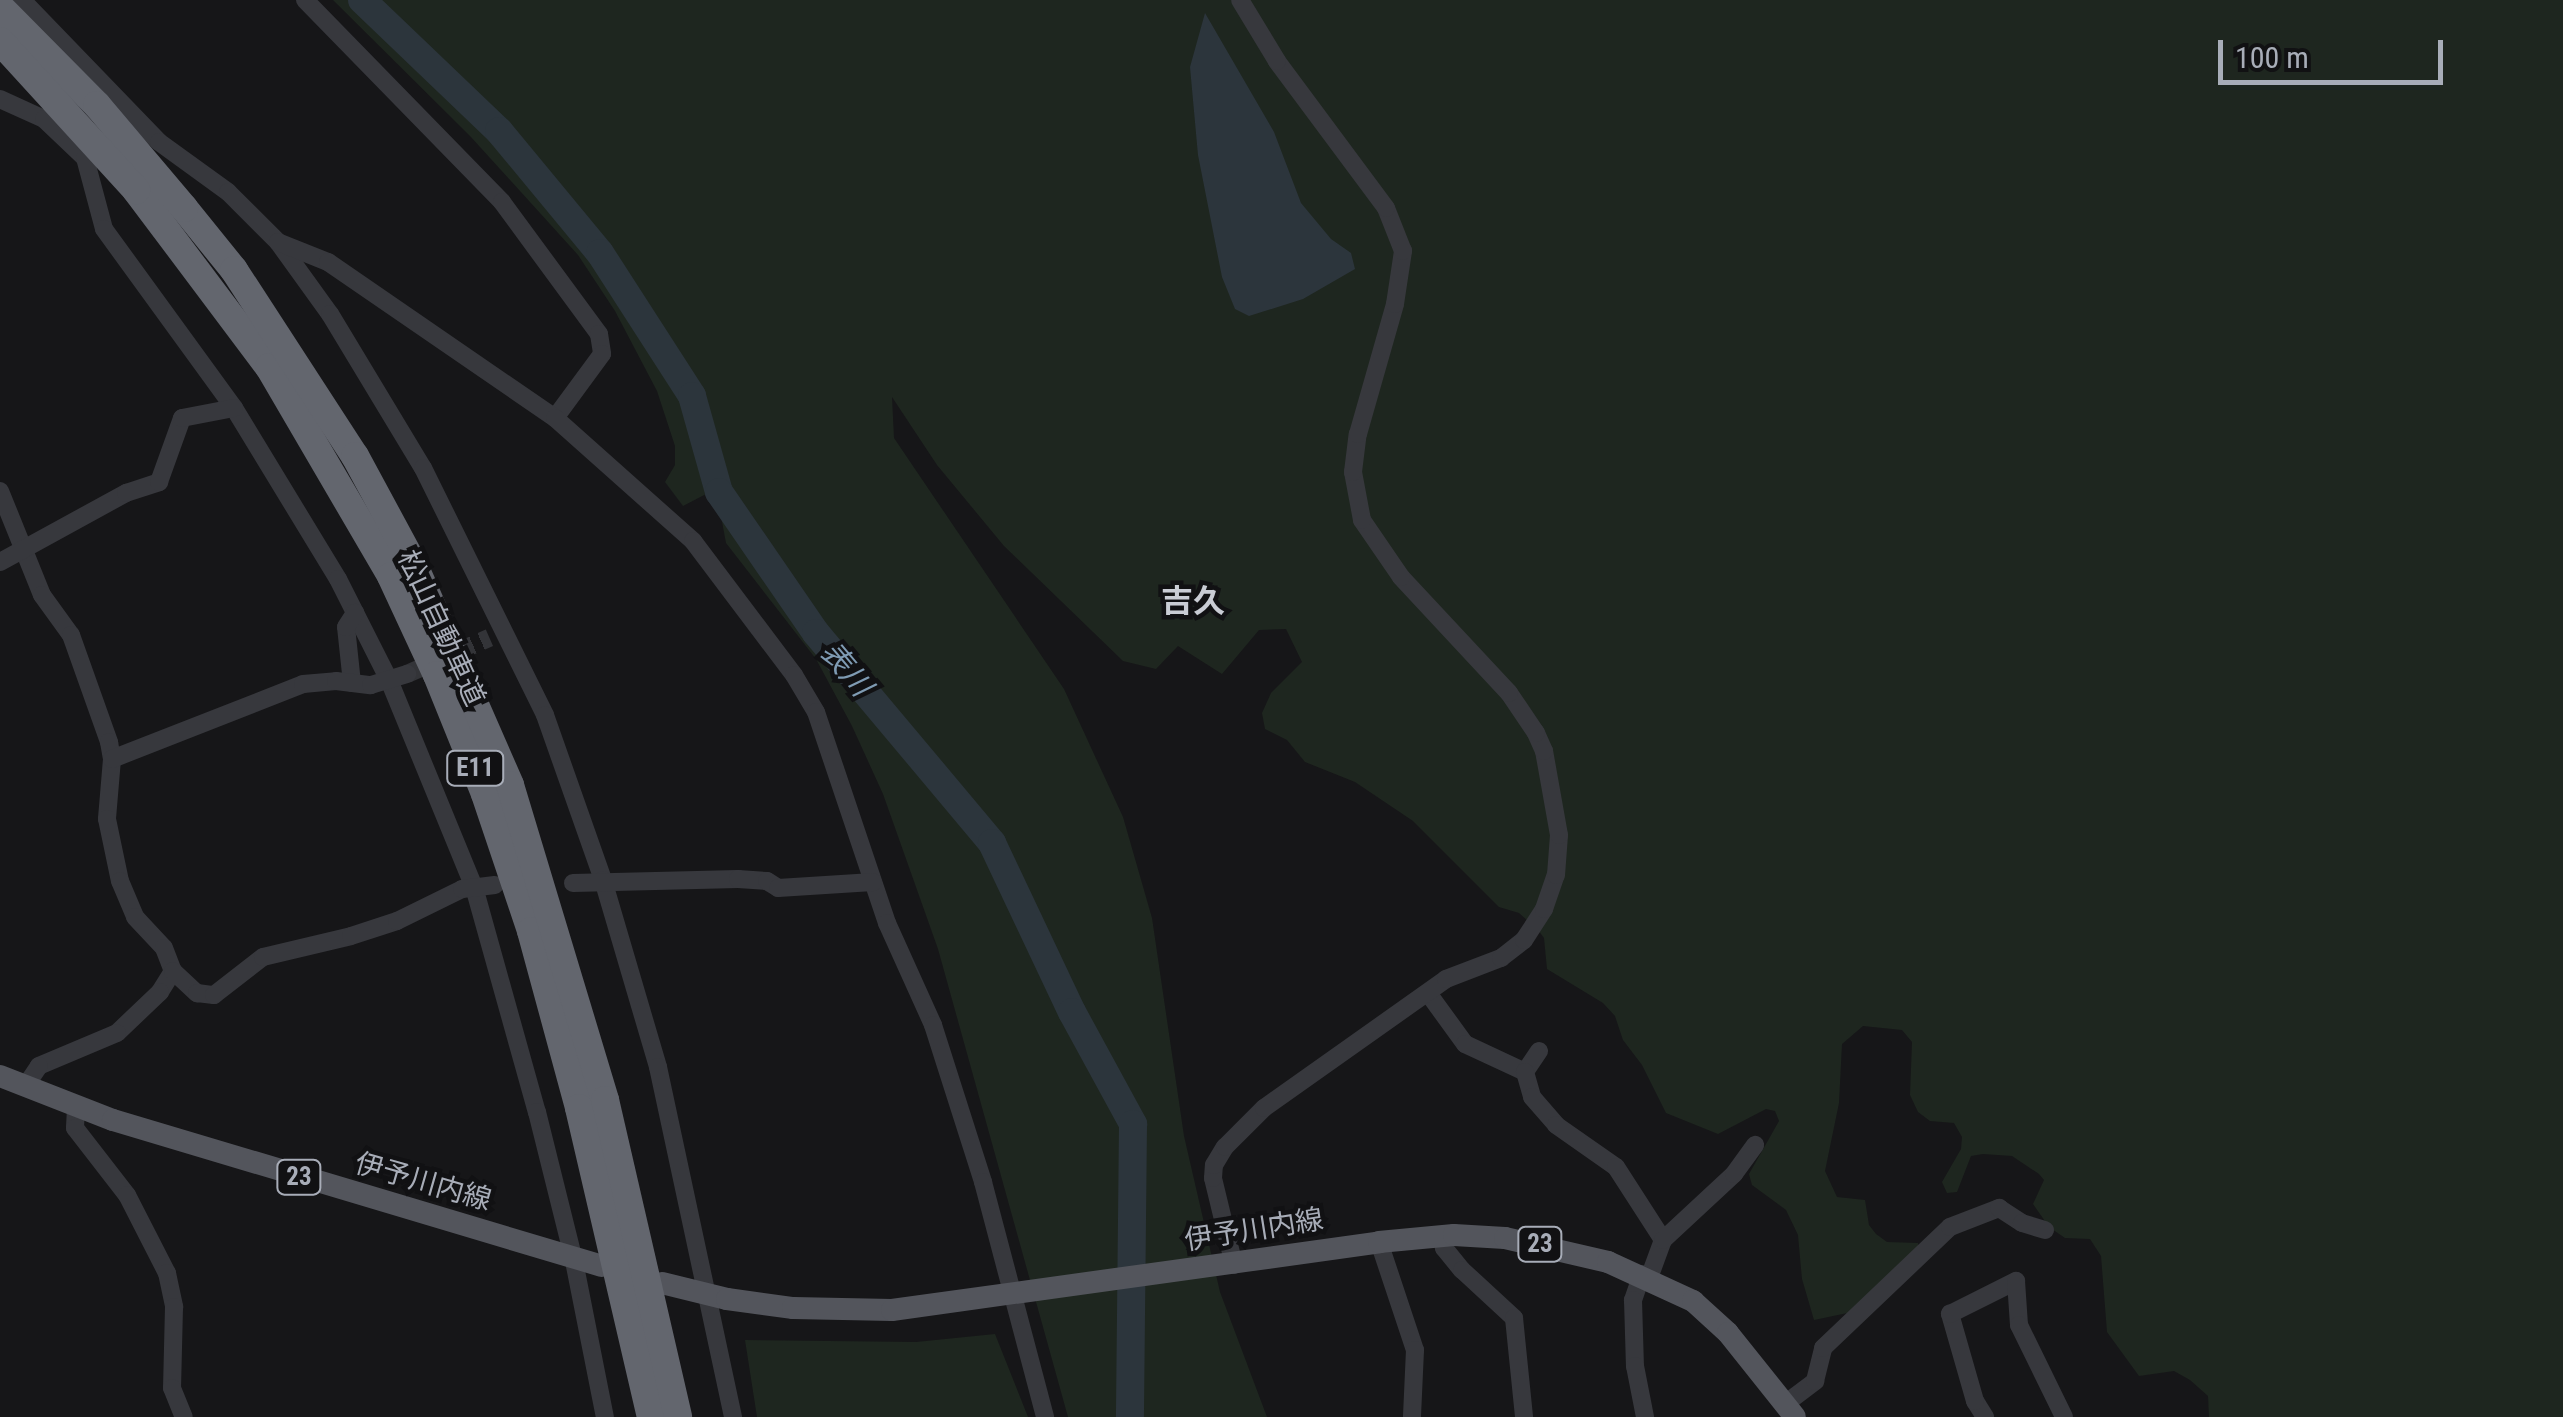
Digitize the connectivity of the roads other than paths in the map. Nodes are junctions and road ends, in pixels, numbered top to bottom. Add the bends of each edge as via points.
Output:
1 (22, 0) edge
2 (305, 0) edge
3 (1240, 0) edge
4 (0, 6) edge
5 (0, 42) edge
6 (0, 99) edge
7 (159, 142) junction
8 (85, 158) junction
9 (278, 242) junction
10 (234, 408) junction
11 (555, 418) junction
12 (0, 492) edge
13 (22, 552) junction
14 (0, 562) edge
15 (355, 613) junction
16 (398, 677) junction
17 (352, 683) junction
18 (112, 759) junction
19 (602, 880) junction
20 (873, 882) junction
21 (496, 884) dead end
22 (573, 884) dead end
23 (474, 887) junction
24 (173, 971) junction
25 (1428, 993) junction
26 (1540, 1051) dead end
27 (1526, 1072) junction
28 (0, 1076) edge
29 (25, 1087) junction
30 (76, 1108) junction
31 (1755, 1144) dead end
32 (2045, 1230) dead end
33 (1442, 1236) junction
34 (1664, 1240) junction
35 (1379, 1242) junction
36 (573, 1256) junction
37 (602, 1266) dead end
38 (1229, 1266) junction
39 (1646, 1276) junction
40 (662, 1283) dead end
41 (703, 1293) junction
42 (1018, 1295) junction
43 (1791, 1413) edge
44 (184, 1417) edge
45 (605, 1417) edge
46 (652, 1417) edge
47 (678, 1417) edge
48 (733, 1417) edge
49 (1045, 1417) edge
50 (1412, 1417) edge
51 (1524, 1417) edge
52 (1646, 1417) edge
53 (1985, 1417) edge
54 (2064, 1417) edge

1 - 7 street
2 - 11 street via 502,202 600,334 602,354
3 - 25 street via 1386,208 1404,251 1358,434 1354,496 1362,520 1401,577 1509,693 1544,750 1551,784 1559,835 1556,875 1544,909 1524,940 1501,958
4 - 47 highway, 松山自動車道 / E11, bridge via 98,105 263,312 414,565 489,734 550,906 595,1065
5 - 46 highway, 松山自動車道 / E11, bridge via 136,190 270,367 383,561 485,794 531,931
6 - 8 street via 44,119
7 - 8 street
7 - 9 street via 228,192
8 - 10 street via 104,229
9 - 11 street via 328,262
9 - 19 street via 424,468 496,634 546,716
10 - 13 street via 182,418 163,478
10 - 15 street
11 - 20 street via 693,541 794,675 816,712
12 - 13 street
13 - 14 street
13 - 18 street via 72,636
15 - 16 street
15 - 17 street via 346,627
16 - 17 street
16 - 23 street
17 - 18 street via 322,681 284,690
18 - 24 street via 106,799 116,865 135,918 164,948
19 - 20 street via 738,879 778,888
19 - 22 street
19 - 41 street via 658,1067
20 - 42 street via 933,1025
21 - 23 street
23 - 24 street via 397,921 263,957 214,995 197,992
23 - 36 street
24 - 29 street via 117,1033 40,1066
25 - 27 street via 1465,1044
25 - 38 street via 1264,1108 1220,1155 1214,1189
26 - 27 street
27 - 34 street via 1532,1097 1556,1125 1616,1167
28 - 29 main road, 伊予川内線 / 23
29 - 30 main road, 伊予川内線 / 23
30 - 36 main road, 伊予川内線 / 23
30 - 44 street via 75,1128 119,1182 167,1273 174,1307 172,1388
31 - 34 street via 1734,1174
32 - 43 street via 2000,1208 1950,1227 1823,1348 1814,1381
33 - 35 main road, 伊予川内線 / 23
33 - 39 main road, 伊予川内線 / 23 via 1553,1246
33 - 51 street via 1462,1270 1514,1318
34 - 39 street
35 - 38 main road, 伊予川内線 / 23
35 - 50 street via 1415,1350
36 - 37 main road, 伊予川内線 / 23
36 - 45 street
38 - 42 main road, 伊予川内線 / 23
39 - 43 main road, 伊予川内線 / 23 via 1706,1310
39 - 52 street via 1633,1300
40 - 41 main road, 伊予川内線 / 23
41 - 42 main road, 伊予川内線 / 23 via 859,1311
41 - 48 street
42 - 49 street
53 - 54 street via 1950,1314 2016,1281 2019,1325

